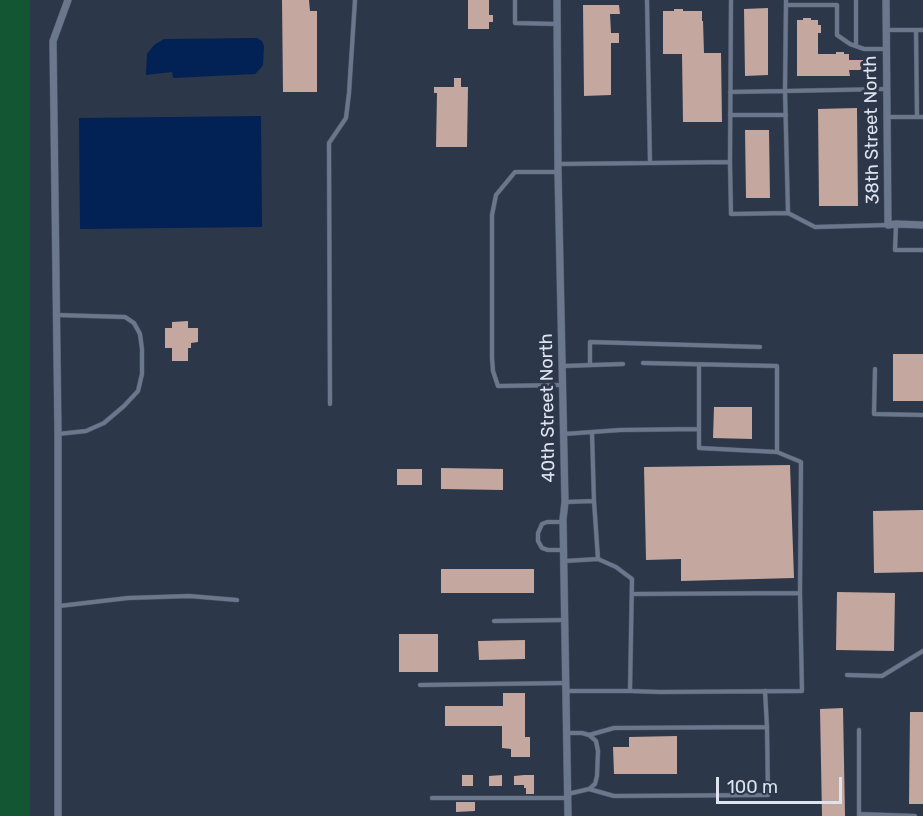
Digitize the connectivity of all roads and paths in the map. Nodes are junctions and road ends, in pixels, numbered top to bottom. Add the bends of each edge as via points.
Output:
1 (68, 0) edge
2 (355, 0) edge
3 (515, 0) edge
4 (557, 0) edge
5 (647, 0) edge
6 (731, 0) edge
7 (856, 0) edge
8 (886, 0) edge
9 (786, 3) edge
10 (805, 3) edge
11 (818, 3) edge
12 (837, 3) edge
13 (557, 24) junction
14 (886, 30) junction
15 (916, 30) junction
16 (923, 30) edge
17 (856, 46) junction
18 (886, 49) junction
19 (923, 58) edge
20 (916, 59) junction
21 (886, 89) junction
22 (785, 91) junction
23 (730, 92) junction
24 (730, 115) junction
25 (786, 115) junction
26 (886, 117) junction
27 (916, 117) junction
28 (923, 117) edge
29 (730, 162) junction
30 (650, 163) junction
31 (559, 164) junction
32 (558, 172) junction
33 (788, 213) junction
34 (892, 224) junction
35 (923, 225) edge
36 (923, 250) edge
37 (57, 315) junction
38 (760, 347) dead end
39 (643, 363) dead end
40 (590, 364) junction
41 (623, 364) dead end
42 (699, 364) junction
43 (562, 366) junction
44 (874, 369) dead end
45 (562, 385) junction
46 (330, 404) dead end
47 (923, 415) edge
48 (699, 429) junction
49 (592, 432) junction
50 (58, 434) junction
51 (563, 434) junction
52 (777, 452) junction
53 (594, 501) junction
54 (565, 502) junction
55 (563, 522) junction
56 (565, 550) junction
57 (598, 559) junction
58 (565, 561) junction
59 (800, 593) junction
60 (632, 594) junction
61 (237, 600) dead end
62 (58, 606) junction
63 (566, 620) junction
64 (494, 621) dead end
65 (923, 651) edge
66 (847, 675) dead end
67 (420, 685) dead end
68 (566, 687) junction
69 (630, 691) junction
70 (765, 691) junction
71 (766, 728) junction
72 (859, 730) dead end
73 (567, 733) junction
74 (589, 735) junction
75 (589, 789) junction
76 (567, 796) junction
77 (432, 798) dead end
78 (859, 815) edge
79 (58, 816) edge
80 (568, 816) edge
81 (915, 816) edge

1 - 37 street via 53,41
2 - 46 lane via 346,118 329,143
3 - 13 lane via 515,23
4 - 13 street, 40th Street North
5 - 30 lane
6 - 23 lane
7 - 17 lane
8 - 14 street, 38th Street North
9 - 10 lane
9 - 22 lane
10 - 11 lane
11 - 12 lane
12 - 17 lane via 837,34
13 - 31 street, 40th Street North
14 - 15 lane
14 - 18 street, 38th Street North
15 - 16 lane
15 - 20 lane
17 - 18 lane
18 - 21 street, 38th Street North
19 - 20 lane
20 - 27 lane
21 - 22 lane
21 - 26 street, 38th Street North
22 - 23 lane
22 - 25 lane
23 - 24 lane
24 - 25 lane
24 - 29 lane
25 - 33 lane
26 - 27 lane
26 - 34 street, 38th Street North
27 - 28 lane
29 - 30 lane
29 - 33 lane via 731,214
30 - 31 lane
31 - 32 street, 40th Street North
32 - 43 street, 40th Street North
32 - 45 lane via 515,172 496,195 492,215 492,358 498,386
33 - 34 lane via 815,227
34 - 35 street, 38th Street North
34 - 36 lane via 895,250
37 - 50 street
37 - 50 lane via 125,317 140,334 142,349 138,391 124,406 104,423 86,431
38 - 40 lane via 590,342
39 - 42 lane
40 - 41 lane
40 - 43 lane
42 - 48 lane
42 - 52 lane via 777,366
43 - 45 street, 40th Street North
44 - 47 lane via 874,414
45 - 51 street, 40th Street North
48 - 49 lane
48 - 52 lane via 699,448
49 - 51 lane
49 - 53 lane
50 - 62 street
51 - 54 street, 40th Street North
52 - 59 lane via 801,462
53 - 54 lane
53 - 57 lane
54 - 55 street, 40th Street North
55 - 56 street, 40th Street North
55 - 56 lane via 542,524 538,541 548,550
56 - 58 street, 40th Street North
57 - 58 lane
57 - 60 lane via 632,579
58 - 63 street, 40th Street North
59 - 60 lane
59 - 70 lane via 802,691
60 - 69 lane
61 - 62 lane via 189,596 128,598
62 - 79 street
63 - 64 lane
63 - 68 street, 40th Street North
65 - 66 lane via 882,676
67 - 68 lane
68 - 69 lane
68 - 73 street, 40th Street North
69 - 70 lane
70 - 71 lane
71 - 74 lane via 614,728
71 - 75 lane via 768,795 614,796
72 - 78 lane
73 - 74 lane
73 - 76 street, 40th Street North
74 - 75 lane via 596,741 598,751 597,776
75 - 76 lane
76 - 77 lane
76 - 80 street, 40th Street North
78 - 81 lane

